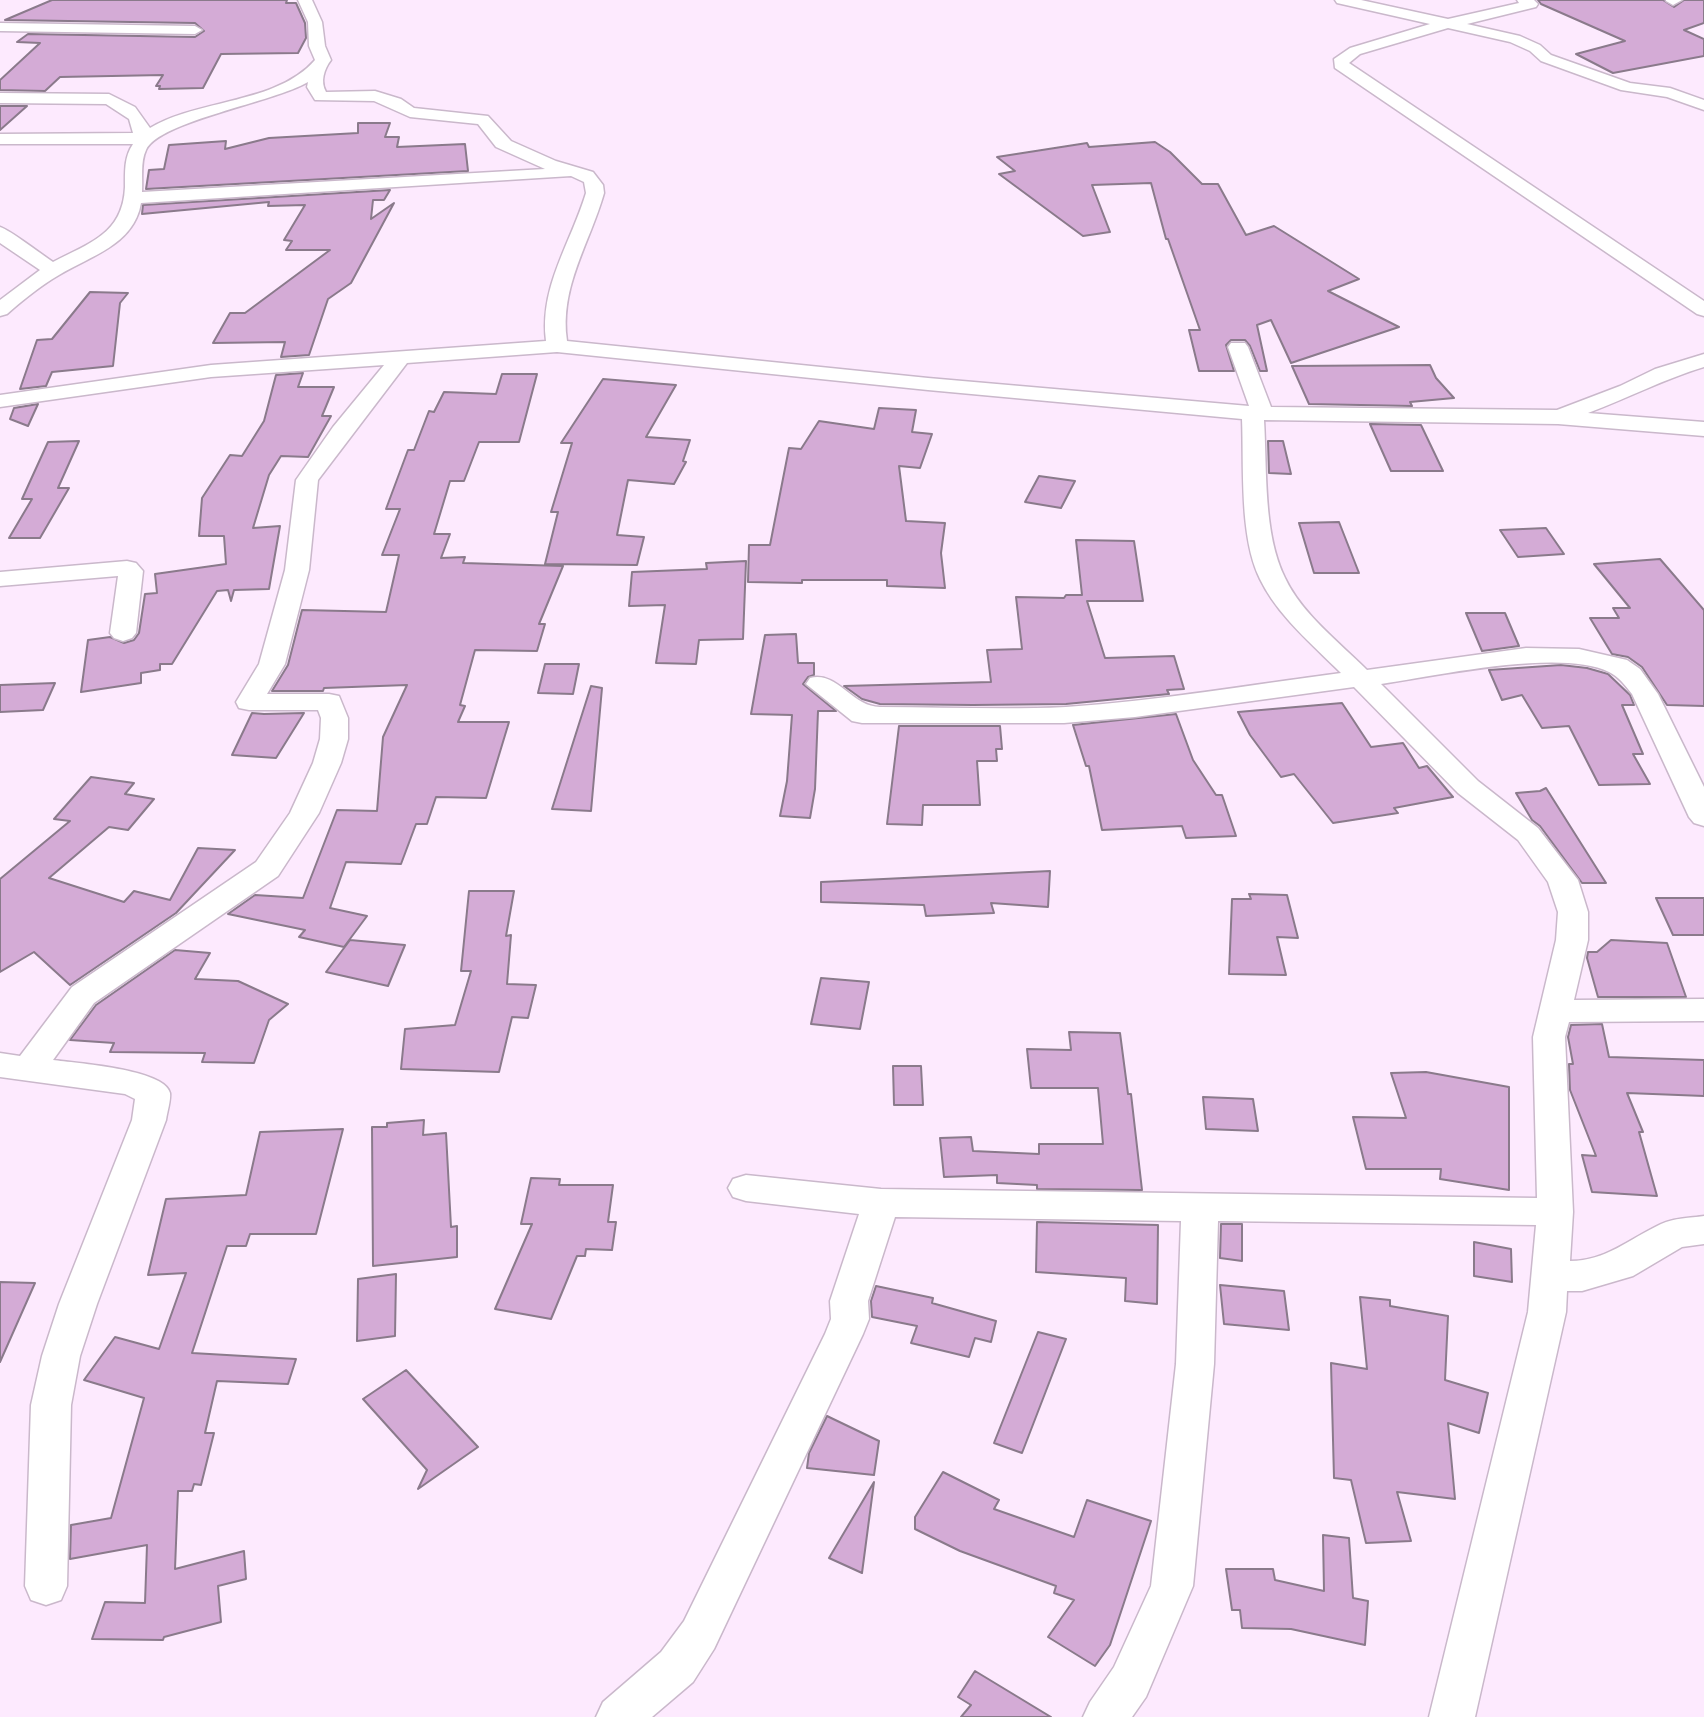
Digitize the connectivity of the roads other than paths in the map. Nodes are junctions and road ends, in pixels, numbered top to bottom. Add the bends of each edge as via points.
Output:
1 (305, 0) edge
2 (1342, 0) edge
3 (1524, 0) edge
4 (1447, 24) junction
5 (0, 27) edge
6 (195, 30) dead end
7 (317, 68) junction
8 (0, 98) edge
9 (1704, 105) edge
10 (8, 140) edge
11 (141, 140) junction
12 (0, 158) edge
13 (578, 172) junction
14 (135, 198) junction
15 (0, 233) edge
16 (53, 270) junction
17 (1657, 277) junction
18 (1704, 287) edge
19 (0, 310) edge
20 (1704, 310) edge
21 (557, 346) junction
22 (1238, 347) dead end
23 (402, 356) junction
24 (1704, 360) edge
25 (0, 401) edge
26 (1258, 412) junction
27 (1558, 417) junction
28 (1704, 429) edge
29 (0, 579) edge
30 (123, 633) dead end
31 (1360, 678) junction
32 (819, 684) dead end
33 (1704, 817) edge
34 (1704, 1010) edge
35 (1556, 1011) junction
36 (14, 1067) edge
37 (746, 1188) dead end
38 (881, 1203) junction
39 (1200, 1208) junction
40 (1555, 1212) junction
41 (1704, 1230) edge
42 (1550, 1276) junction
43 (46, 1586) dead end
44 (619, 1717) edge
45 (1106, 1717) edge
46 (1452, 1717) edge

1 - 7 street via 323,60
2 - 4 street
3 - 4 street via 1531,4
4 - 9 street via 1515,39 1546,58 1627,87 1683,96
4 - 17 street via 1355,51 1342,59 1341,65
5 - 6 street
7 - 11 street via 272,92 176,121
7 - 13 street via 314,87 321,97 375,96 410,112 482,120 504,144
8 - 11 street via 109,99 140,121
10 - 11 street
10 - 12 street
11 - 14 street via 134,152
13 - 14 street
13 - 21 street via 595,183 595,193 560,283 554,319
14 - 16 street via 124,225 113,236
15 - 16 street
16 - 19 street
17 - 18 street
17 - 20 street
21 - 23 street
21 - 26 street
22 - 26 street
23 - 25 street via 211,371
23 - 36 street via 307,480 296,570 272,664 249,702 329,702 335,709 337,735 315,792 268,869 83,995
24 - 27 street
26 - 27 street
26 - 31 street via 1258,527 1272,578 1296,613
27 - 28 street
29 - 30 street via 127,568 131,571
31 - 32 street via 1064,715 862,715
31 - 33 street via 1526,656 1577,656 1614,665 1628,672 1645,694
31 - 35 street via 1468,787 1528,834 1563,880 1573,912 1572,940
34 - 35 street
35 - 40 street via 1549,1037
36 - 43 street via 131,1083 153,1093 149,1120 61,1356 51,1405
37 - 38 street
38 - 39 street
38 - 44 street via 849,1301 850,1319 844,1334 699,1635 677,1667
39 - 40 street
39 - 45 street via 1195,1364 1172,1586 1130,1682
40 - 42 street
41 - 42 street via 1674,1234 1620,1266 1581,1276
42 - 46 street via 1547,1312

